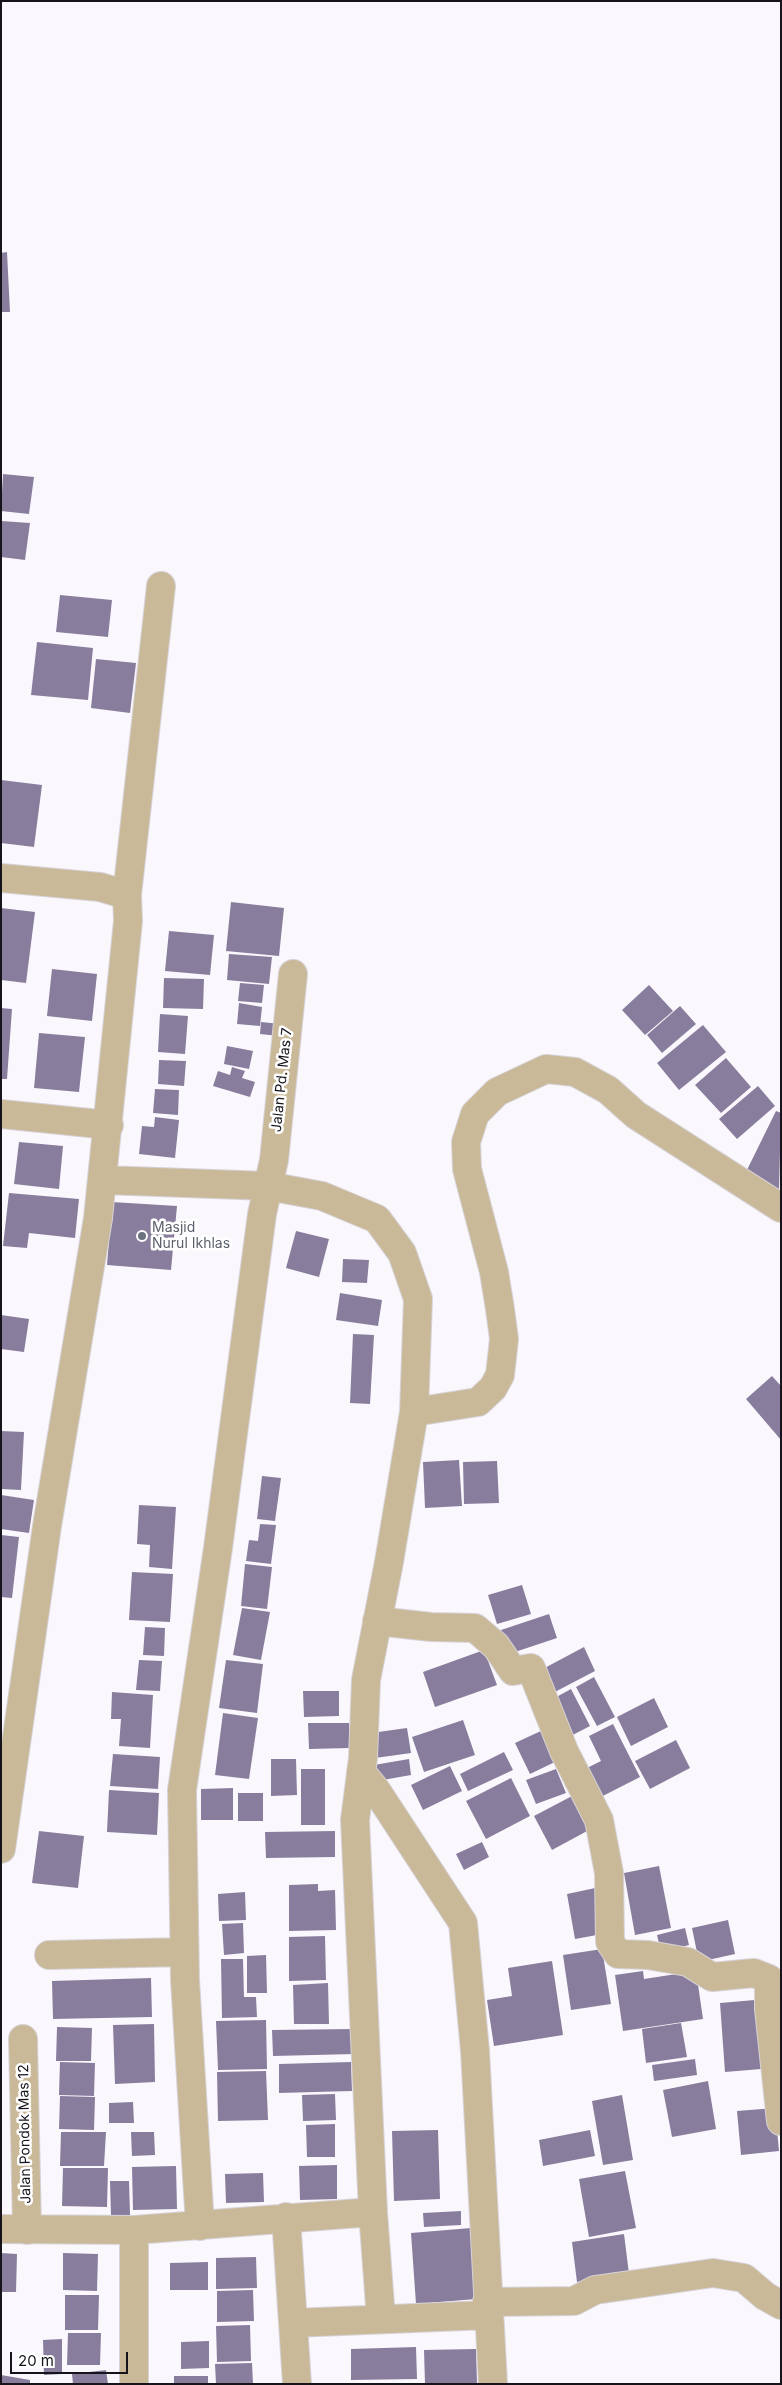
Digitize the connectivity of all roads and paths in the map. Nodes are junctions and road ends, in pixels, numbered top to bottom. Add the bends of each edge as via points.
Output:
1 (160, 586) dead end
2 (1, 878) edge
3 (127, 895) junction
4 (293, 974) dead end
5 (1, 1114) edge
6 (109, 1124) junction
7 (103, 1180) junction
8 (268, 1186) junction
9 (781, 1208) edge
10 (414, 1412) junction
11 (377, 1620) junction
12 (11, 1697) edge
13 (361, 1772) junction
14 (1, 1849) edge
15 (184, 1952) junction
16 (49, 1955) dead end
17 (23, 2039) dead end
18 (781, 2121) edge
19 (372, 2212) junction
20 (286, 2217) junction
21 (200, 2226) junction
22 (14, 2230) edge
23 (134, 2230) junction
24 (781, 2305) edge
25 (488, 2308) junction
26 (381, 2319) junction
27 (293, 2323) junction
28 (134, 2384) edge
29 (297, 2384) edge
30 (493, 2384) edge

1 - 3 street
2 - 3 street via 100,887
3 - 6 street via 128,921
4 - 8 street, Jalan Pd. Mas 7 via 274,1160
5 - 6 street
6 - 7 street
7 - 8 street
7 - 12 street
8 - 10 street via 322,1196 377,1219 402,1253 418,1300
8 - 15 street, Jalan Pd. Mas 7 via 182,1790
9 - 10 street via 636,1115 608,1090 575,1072 546,1069 504,1088 475,1114 466,1142 467,1169 494,1272 500,1309 504,1339 500,1375 493,1388 478,1402
10 - 11 street
11 - 13 street via 366,1680
11 - 18 street via 431,1627 475,1628 496,1646 513,1671 531,1668 564,1751 599,1820 609,1873 610,1942 618,1954 688,1962 712,1977 754,1972 769,1980
12 - 14 street
13 - 19 street via 355,1820
13 - 25 street via 463,1923 475,2051
15 - 16 street
15 - 21 street, Jalan Pd. Mas 7
17 - 22 street, Jalan Pondok Mas 12
19 - 20 street
19 - 26 street
20 - 21 street
20 - 27 street
21 - 23 street
22 - 23 street
23 - 28 street
24 - 25 street via 764,2296 744,2278 713,2273 594,2290 574,2301
25 - 26 street
25 - 30 street
26 - 27 street
27 - 29 street

